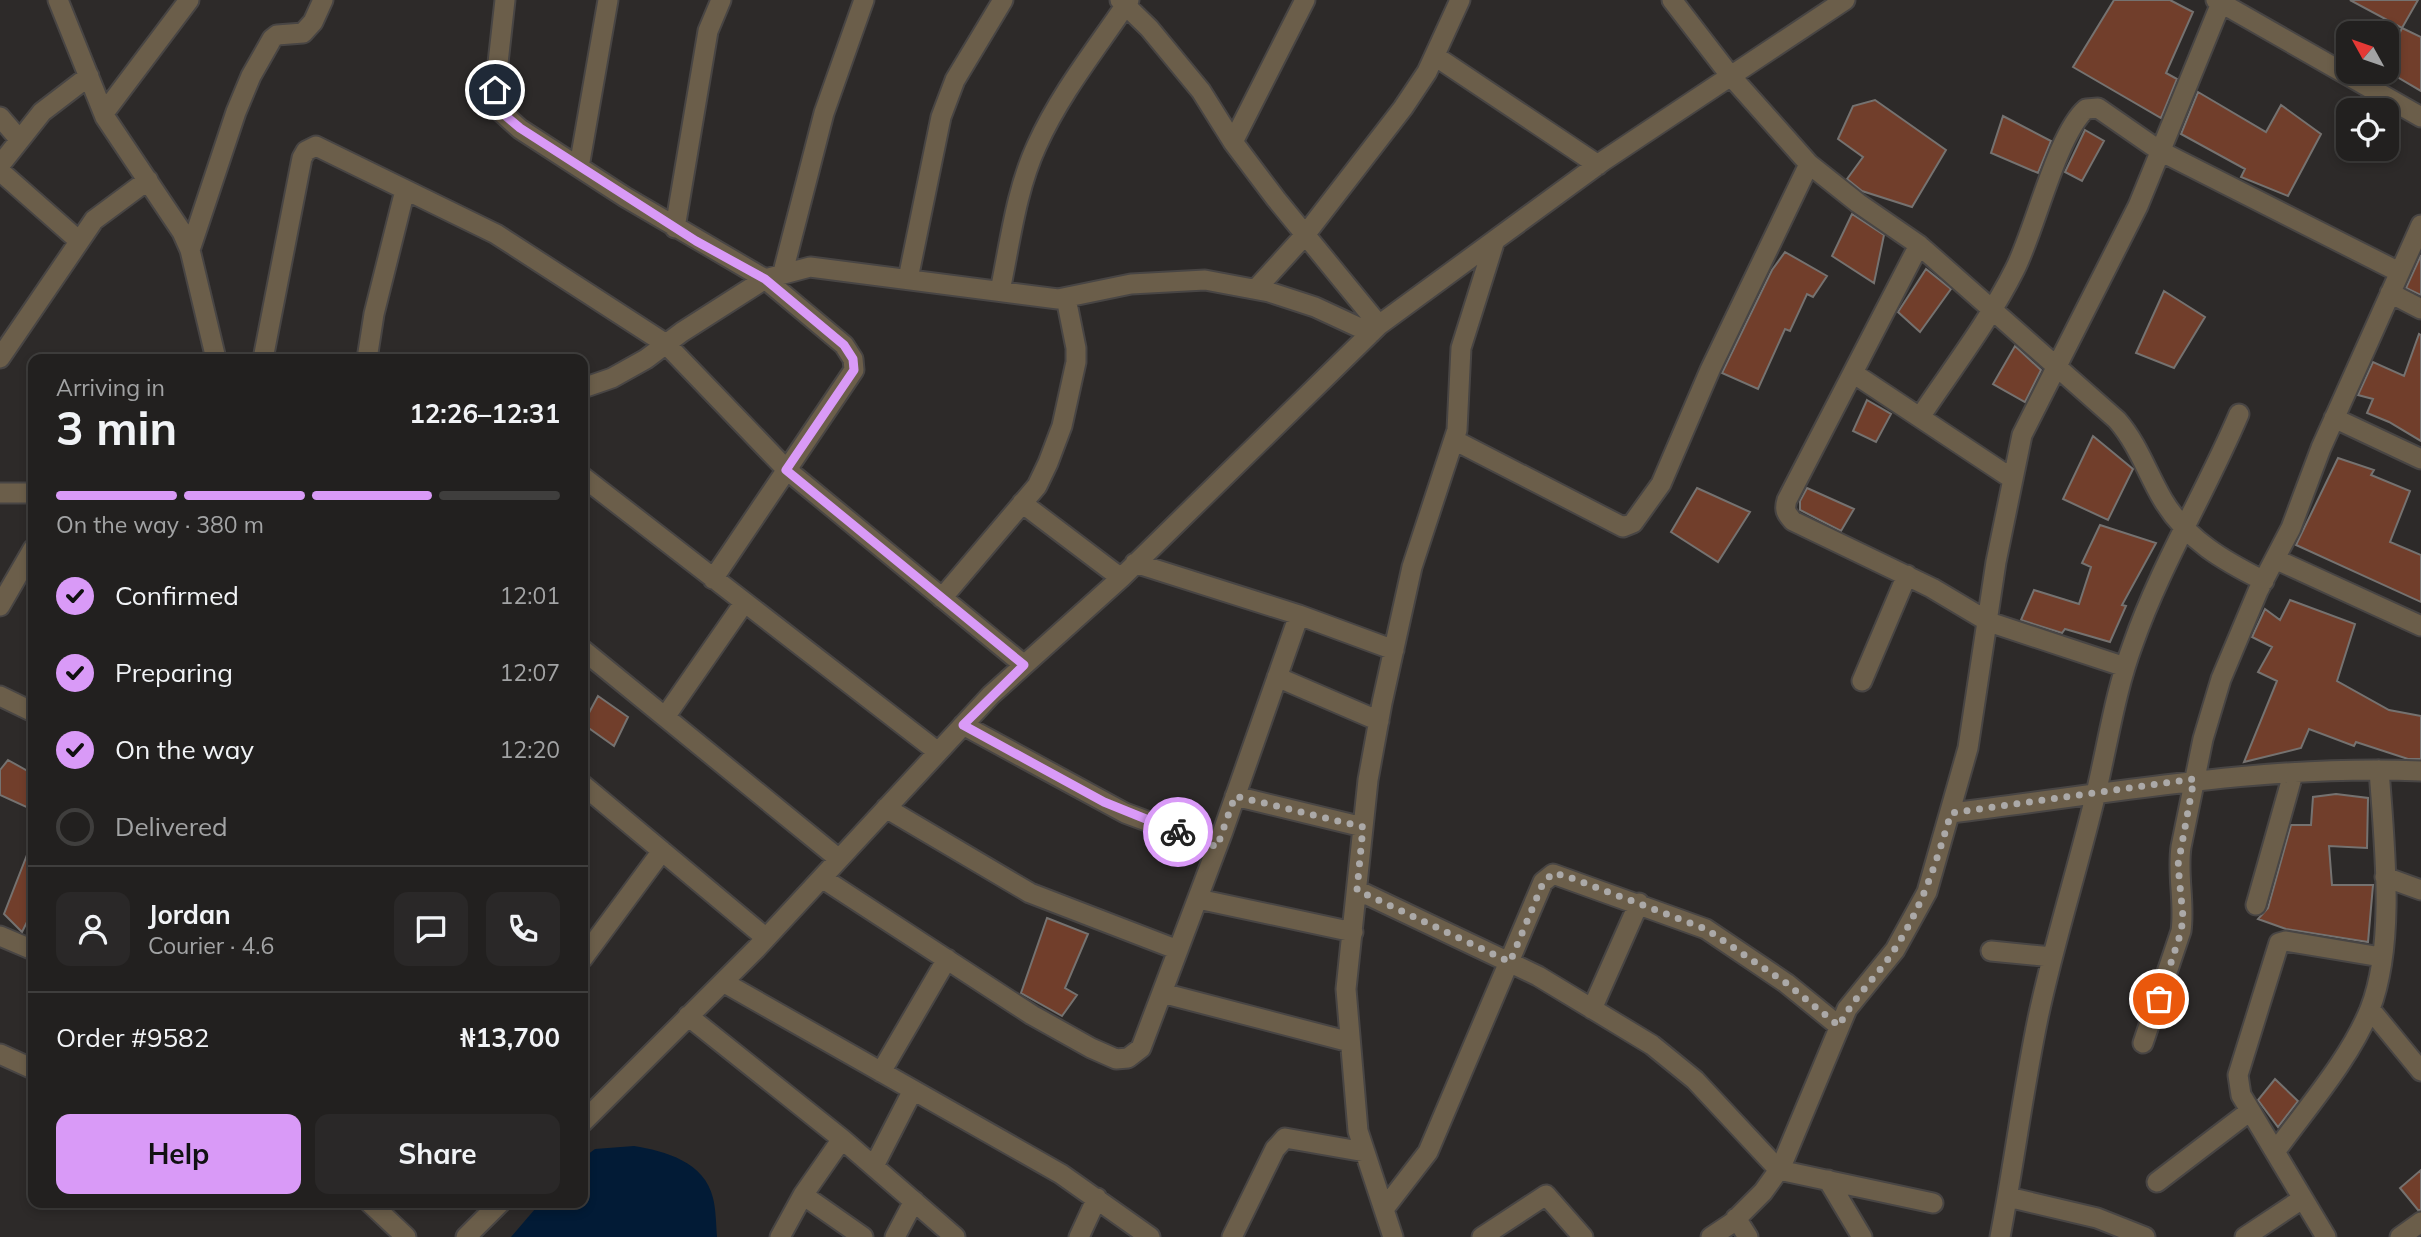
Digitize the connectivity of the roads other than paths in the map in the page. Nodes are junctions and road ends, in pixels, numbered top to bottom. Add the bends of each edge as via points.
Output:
1 (58, 0) edge
2 (189, 0) edge
3 (323, 0) edge
4 (505, 0) edge
5 (608, 0) edge
6 (721, 0) edge
7 (864, 0) edge
8 (1003, 0) edge
9 (1306, 0) edge
10 (1460, 0) edge
11 (1672, 0) edge
12 (1845, 0) edge
13 (2218, 1) edge
14 (1125, 2) edge
15 (1435, 56) junction
16 (1729, 74) junction
17 (89, 76) junction
18 (104, 113) junction
19 (0, 117) edge
20 (2421, 117) edge
21 (19, 139) junction
22 (1233, 142) junction
23 (2161, 151) junction
24 (0, 164) edge
25 (1809, 164) junction
26 (1598, 165) junction
27 (579, 167) junction
28 (0, 171) edge
29 (148, 180) junction
30 (405, 190) junction
31 (2421, 225) edge
32 (676, 228) junction
33 (1305, 234) junction
34 (78, 240) junction
35 (1495, 240) junction
36 (1919, 246) junction
37 (190, 250) junction
38 (2399, 272) junction
39 (774, 275) junction
40 (908, 279) junction
41 (1256, 289) junction
42 (1000, 291) junction
43 (2390, 293) junction
44 (1066, 298) junction
45 (1991, 309) junction
46 (2421, 309) edge
47 (1375, 329) junction
48 (666, 344) junction
49 (215, 354) edge
50 (264, 354) edge
51 (368, 354) edge
52 (0, 358) edge
53 (2056, 368) junction
54 (1853, 373) junction
55 (588, 386) edge
56 (2239, 414) dead end
57 (1920, 417) junction
58 (2334, 418) junction
59 (1454, 440) junction
60 (2421, 459) edge
61 (786, 470) junction
62 (2011, 478) junction
63 (588, 481) edge
64 (0, 492) edge
65 (28, 493) edge
66 (1022, 503) junction
67 (2184, 526) junction
68 (28, 557) edge
69 (2275, 559) junction
70 (1135, 563) junction
71 (1907, 575) junction
72 (1121, 578) junction
73 (713, 579) junction
74 (2264, 581) junction
75 (942, 598) junction
76 (2, 600) edge
77 (744, 603) junction
78 (1299, 615) junction
79 (1989, 622) junction
80 (2421, 626) edge
81 (1394, 650) junction
82 (588, 654) edge
83 (1024, 665) junction
84 (2125, 667) junction
85 (1277, 677) junction
86 (1862, 681) dead end
87 (0, 696) edge
88 (28, 710) edge
89 (665, 717) junction
90 (1379, 721) junction
91 (963, 725) junction
92 (938, 752) junction
93 (2379, 769) junction
94 (2421, 771) edge
95 (2293, 774) junction
96 (2194, 779) junction
97 (588, 789) edge
98 (2096, 794) junction
99 (1235, 796) junction
100 (886, 808) junction
101 (1951, 813) junction
102 (1363, 827) junction
103 (1217, 847) junction
104 (662, 850) junction
105 (839, 859) junction
106 (2385, 877) junction
107 (822, 878) junction
108 (1357, 890) junction
109 (2421, 890) edge
110 (1198, 899) junction
111 (1639, 903) junction
112 (2256, 905) dead end
113 (1353, 932) junction
114 (0, 936) edge
115 (766, 938) junction
116 (28, 948) edge
117 (1178, 950) junction
118 (588, 951) edge
119 (1991, 951) dead end
120 (2052, 957) junction
121 (2381, 957) junction
122 (947, 960) junction
123 (1510, 962) junction
124 (723, 982) junction
125 (1162, 993) junction
126 (1592, 1009) junction
127 (2370, 1009) junction
128 (688, 1016) junction
129 (1839, 1026) junction
130 (1350, 1042) junction
131 (2143, 1043) dead end
132 (0, 1054) edge
133 (28, 1067) edge
134 (2421, 1071) edge
135 (881, 1072) junction
136 (913, 1090) junction
137 (2250, 1111) junction
138 (588, 1116) edge
139 (842, 1139) junction
140 (1365, 1152) junction
141 (2275, 1152) junction
142 (874, 1166) junction
143 (1779, 1170) junction
144 (1828, 1180) junction
145 (2157, 1182) dead end
146 (803, 1195) junction
147 (2008, 1197) junction
148 (1097, 1198) junction
149 (2302, 1199) junction
150 (914, 1201) junction
151 (1933, 1203) dead end
152 (375, 1208) edge
153 (495, 1208) edge
154 (1384, 1209) junction
155 (1736, 1218) junction
156 (2421, 1222) edge
157 (406, 1237) edge
158 (466, 1237) edge
159 (780, 1237) edge
160 (863, 1237) edge
161 (895, 1237) edge
162 (955, 1237) edge
163 (1079, 1237) edge
164 (1150, 1237) edge
165 (1232, 1237) edge
166 (1393, 1237) edge
167 (1482, 1237) edge
168 (1583, 1237) edge
169 (1711, 1237) edge
170 (1748, 1237) edge
171 (1863, 1237) edge
172 (2000, 1237) edge
173 (2146, 1237) edge
174 (2245, 1237) edge
175 (2326, 1237) edge
176 (2400, 1237) edge

1 - 17 street
2 - 18 street
3 - 37 street via 303,33 277,35 251,76
4 - 27 street via 495,90 500,111
5 - 27 street
6 - 32 street via 708,31
7 - 39 street
8 - 40 street via 955,80 941,117
9 - 22 street
10 - 15 street
11 - 16 street
12 - 16 street
13 - 20 street
13 - 23 street
14 - 22 street via 1201,91
14 - 42 street via 1036,146 1021,186
15 - 26 street
15 - 33 street via 1403,108
16 - 25 street
16 - 26 street
17 - 18 street
17 - 21 street via 42,112
18 - 29 street
19 - 21 street
21 - 24 street
22 - 33 street
23 - 38 street
23 - 45 street via 2098,108 2079,115 2015,269
23 - 53 street
25 - 36 street
25 - 59 street via 1661,484 1633,523 1623,527
26 - 35 street
27 - 32 street
28 - 34 street
29 - 34 street via 94,220
29 - 37 street
30 - 48 street via 496,234
30 - 50 street via 316,146 306,152
30 - 51 street
31 - 38 street
32 - 39 street
33 - 41 street
33 - 47 street
34 - 52 street
35 - 47 street
35 - 59 street via 1461,348
36 - 45 street
36 - 54 street
37 - 49 street
38 - 43 street
39 - 40 street via 810,267
39 - 48 street
39 - 61 street via 844,345 854,370
40 - 42 street
41 - 44 street via 1205,281 1131,284
41 - 47 street
42 - 44 street
43 - 46 street
43 - 58 street
44 - 66 street via 1076,348 1065,413 1048,463
45 - 53 street
45 - 57 street
47 - 70 street
48 - 55 street via 612,378
48 - 61 street
53 - 62 street via 2022,435
53 - 67 street via 2129,433 2164,502
54 - 57 street
54 - 71 street via 1784,509 1793,521
56 - 67 street
57 - 62 street
58 - 60 street
58 - 69 street
59 - 81 street via 1412,567
61 - 73 street
61 - 75 street
62 - 79 street
63 - 73 street
64 - 65 street
66 - 72 street
66 - 75 street
67 - 74 street via 2213,555
67 - 84 street
68 - 76 street
69 - 74 street
69 - 80 street
70 - 72 street
70 - 78 street
71 - 79 street
71 - 86 street
72 - 83 street
73 - 77 street
74 - 96 street via 2221,679
75 - 83 street
77 - 89 street
77 - 92 street
78 - 81 street
78 - 85 street
79 - 84 street
79 - 101 street via 1968,748
81 - 90 street
82 - 89 street
83 - 91 street
84 - 98 street
85 - 90 street
85 - 99 street
87 - 88 street
89 - 105 street
90 - 102 street
91 - 92 street
91 - 103 street via 1125,813
92 - 100 street
93 - 94 street
93 - 95 street
93 - 106 street
95 - 96 street
95 - 112 street
96 - 98 street
96 - 131 street via 2178,865 2181,932
97 - 104 street
98 - 101 street
98 - 120 street
99 - 102 street
99 - 103 street
100 - 105 street
100 - 117 street via 1030,894
101 - 129 street via 1927,892 1895,950 1847,1009
102 - 108 street
103 - 110 street
104 - 115 street
104 - 118 street
105 - 107 street
106 - 109 street
106 - 121 street
107 - 115 street
107 - 122 street
108 - 113 street
108 - 123 street
110 - 113 street
110 - 117 street
111 - 123 street via 1553,873 1543,883
111 - 126 street
111 - 129 street via 1728,942
113 - 130 street via 1346,989
114 - 116 street
115 - 124 street
117 - 125 street
119 - 120 street
120 - 147 street via 2026,1078
121 - 127 street
121 - 137 street via 2279,943 2238,1075
122 - 125 street via 1032,1015 1116,1059 1128,1058 1141,1048
122 - 135 street
123 - 126 street
123 - 154 street via 1428,1152
124 - 128 street
124 - 135 street
125 - 130 street
126 - 143 street via 1652,1045 1695,1080
127 - 134 street
127 - 141 street via 2334,1071
128 - 138 street
128 - 139 street
129 - 143 street
130 - 140 street via 1358,1131
132 - 133 street
135 - 136 street
136 - 142 street
136 - 148 street
137 - 141 street
137 - 145 street
139 - 142 street
139 - 146 street
140 - 154 street
140 - 165 street via 1285,1138 1275,1149
141 - 149 street
142 - 150 street
143 - 144 street
143 - 155 street
144 - 151 street
144 - 171 street
146 - 159 street
146 - 160 street
147 - 172 street
147 - 173 street via 2097,1218
148 - 163 street
148 - 164 street
149 - 174 street
149 - 175 street
150 - 161 street
150 - 162 street
152 - 157 street
153 - 158 street
154 - 166 street
155 - 169 street
155 - 170 street
156 - 176 street
167 - 168 street via 1546,1195

